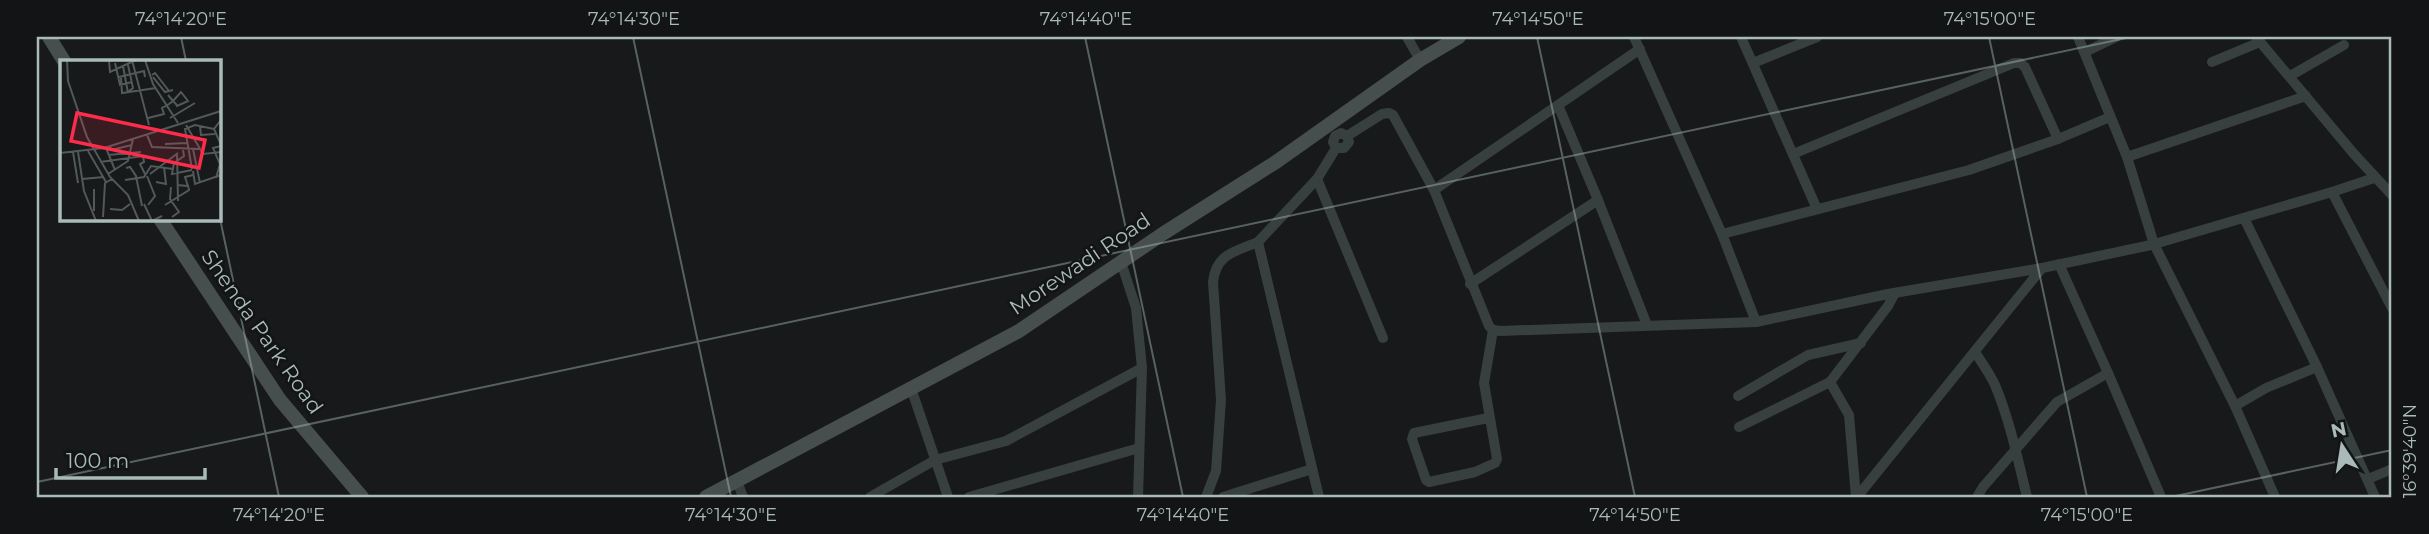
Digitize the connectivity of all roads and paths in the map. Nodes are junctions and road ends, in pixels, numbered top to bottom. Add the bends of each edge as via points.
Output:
1 (49, 37) edge
2 (1406, 37) edge
3 (1459, 37) edge
4 (1634, 37) edge
5 (1741, 37) edge
6 (1817, 37) edge
7 (2078, 37) edge
8 (2116, 37) edge
9 (2258, 39) edge
10 (2344, 45) dead end
11 (1640, 50) junction
12 (2085, 52) junction
13 (63, 60) edge
14 (1420, 60) junction
15 (2212, 62) dead end
16 (1753, 63) junction
17 (2290, 76) junction
18 (2306, 96) junction
19 (1558, 105) junction
20 (2110, 117) junction
21 (1330, 132) junction
22 (1347, 136) junction
23 (2058, 139) junction
24 (1336, 148) junction
25 (1793, 154) junction
26 (2127, 157) junction
27 (2374, 178) junction
28 (1317, 179) junction
29 (1434, 190) junction
30 (2332, 192) junction
31 (2392, 195) edge
32 (1598, 200) junction
33 (1818, 209) junction
34 (2244, 218) junction
35 (161, 220) edge
36 (1722, 234) junction
37 (1258, 242) junction
38 (2154, 244) junction
39 (1121, 262) junction
40 (2059, 264) junction
41 (2042, 268) junction
42 (1470, 284) junction
43 (1895, 293) junction
44 (2392, 306) edge
45 (1756, 322) junction
46 (1647, 325) junction
47 (1493, 330) junction
48 (1383, 338) dead end
49 (1861, 343) junction
50 (1975, 352) junction
51 (2317, 367) junction
52 (1142, 368) junction
53 (2108, 373) junction
54 (1830, 382) junction
55 (911, 388) junction
56 (1738, 396) dead end
57 (2235, 406) junction
58 (1488, 418) junction
59 (1739, 428) dead end
60 (1139, 448) junction
61 (2015, 450) junction
62 (935, 460) junction
63 (1312, 469) junction
64 (2392, 469) edge
65 (2368, 479) junction
66 (737, 481) junction
67 (362, 497) edge
68 (706, 497) edge
69 (743, 497) edge
70 (870, 497) edge
71 (948, 497) edge
72 (969, 497) edge
73 (1138, 497) edge
74 (1206, 497) edge
75 (1223, 497) edge
76 (1319, 497) edge
77 (1856, 497) edge
78 (1977, 497) edge
79 (2027, 497) edge
80 (2161, 497) edge
81 (2275, 497) edge
82 (2375, 497) edge

1 - 13 main road
2 - 14 street
3 - 14 main road, Morewadi Road
4 - 11 street
5 - 16 street
6 - 16 street
7 - 12 street
8 - 12 street
9 - 15 street
9 - 17 street
10 - 17 street
11 - 19 street
11 - 36 street
12 - 20 street
14 - 21 main road, Morewadi Road
16 - 25 street
17 - 18 street
18 - 26 street
18 - 27 street
19 - 29 street
19 - 32 street
20 - 23 street
20 - 26 street
21 - 22 street
21 - 24 street
21 - 39 main road, Morewadi Road
22 - 24 street via 1347,146
22 - 29 street via 1382,114 1393,115
23 - 25 street via 2020,63
23 - 33 street via 1969,170
24 - 28 street
25 - 33 street
26 - 38 street
27 - 30 street
27 - 31 street
28 - 37 street
28 - 48 street
29 - 42 street
30 - 34 street
30 - 44 street
32 - 42 street
32 - 46 street
33 - 36 street
34 - 38 street
34 - 51 street
35 - 67 main road, Shenda Park Road via 280,400
36 - 45 street
37 - 63 street
37 - 74 street via 1222,258 1214,268 1221,400 1216,471
38 - 40 street
38 - 57 street
39 - 52 street via 1136,308
39 - 55 main road, Morewadi Road via 1019,331
40 - 41 street
40 - 53 street
41 - 43 street
41 - 50 street
42 - 47 street
43 - 45 street
43 - 49 street
45 - 46 street
46 - 47 street
47 - 58 street via 1483,383
49 - 54 street
49 - 56 street via 1808,355
50 - 61 street via 1994,383
50 - 77 street
51 - 57 street
51 - 65 street
52 - 60 street
52 - 62 street via 1006,441
53 - 61 street via 2057,402
53 - 80 street
54 - 59 street
54 - 77 street via 1849,415
55 - 62 street
55 - 66 main road, Morewadi Road
57 - 81 street
58 - 58 street via 1414,433 1426,480 1475,472 1496,463
60 - 72 street
60 - 73 street
61 - 78 street
61 - 79 street
62 - 70 street
62 - 71 street
63 - 75 street
63 - 76 street
64 - 65 street
65 - 82 street
66 - 68 main road, Morewadi Road
66 - 69 street

